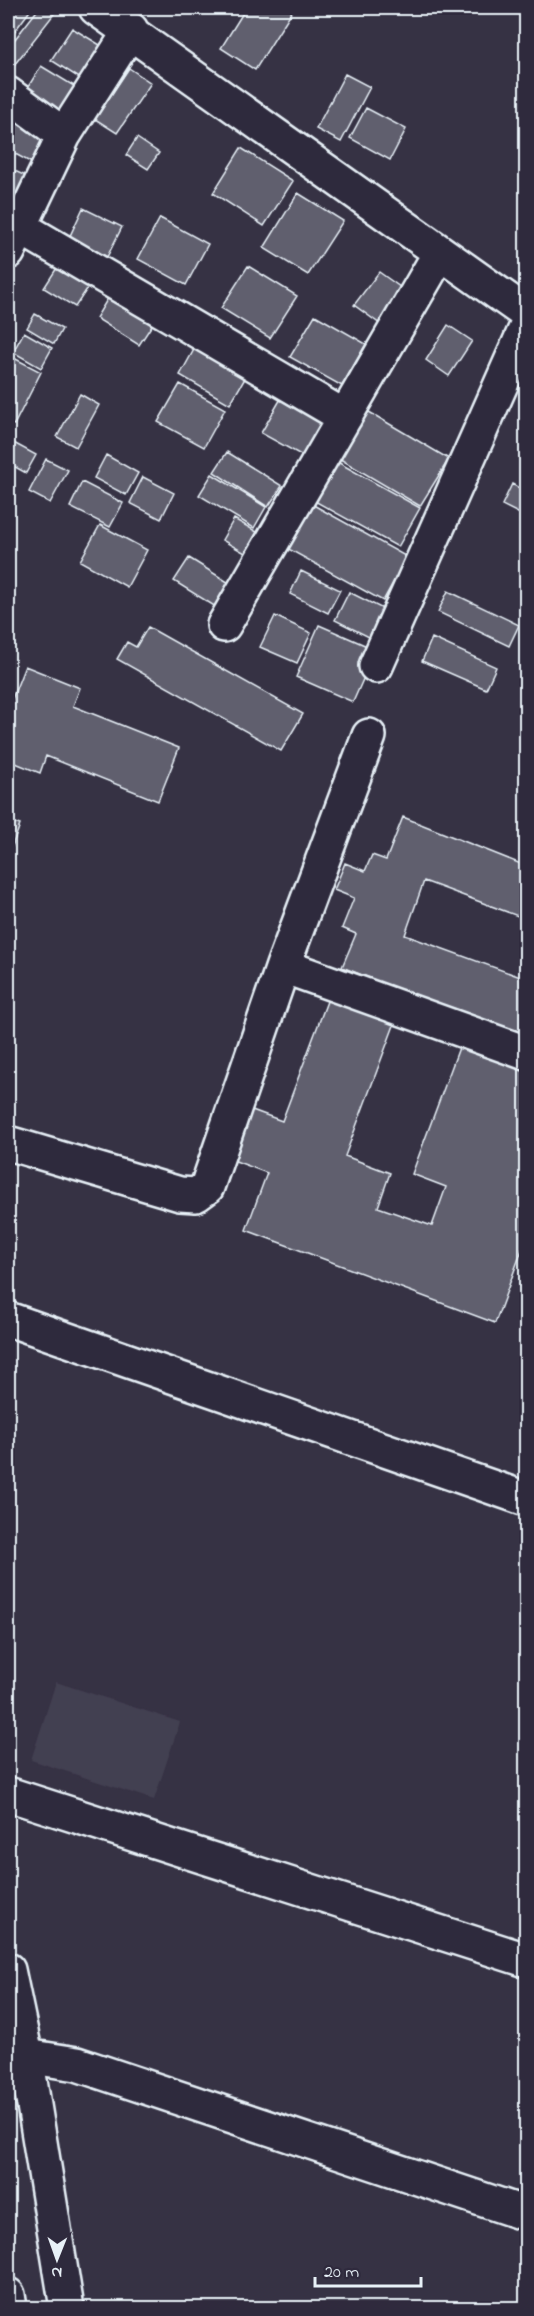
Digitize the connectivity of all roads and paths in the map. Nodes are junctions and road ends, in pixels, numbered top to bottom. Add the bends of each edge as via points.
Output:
1 (96, 8) edge
2 (131, 30) junction
3 (8, 94) edge
4 (63, 135) junction
5 (11, 233) edge
6 (440, 253) junction
7 (526, 313) edge
8 (526, 328) edge
9 (345, 417) junction
10 (224, 625) dead end
11 (376, 666) dead end
12 (369, 736) dead end
13 (283, 966) junction
14 (526, 1053) edge
15 (8, 1143) edge
16 (8, 1319) edge
17 (526, 1499) edge
18 (8, 1794) edge
19 (526, 1960) edge
20 (8, 1970) edge
21 (26, 2056) junction
22 (526, 2214) edge
23 (8, 2295) edge
24 (10, 2308) edge
25 (67, 2308) edge

1 - 2 street
2 - 4 street
2 - 6 street
3 - 4 street
4 - 5 street
5 - 9 street
6 - 7 street
6 - 9 street
8 - 11 street
9 - 10 street
12 - 13 street
13 - 14 street
13 - 15 street via 207,1187 196,1195 180,1194
16 - 17 street
18 - 19 street
20 - 21 street
21 - 22 street via 77,2064
21 - 25 street
23 - 24 street

